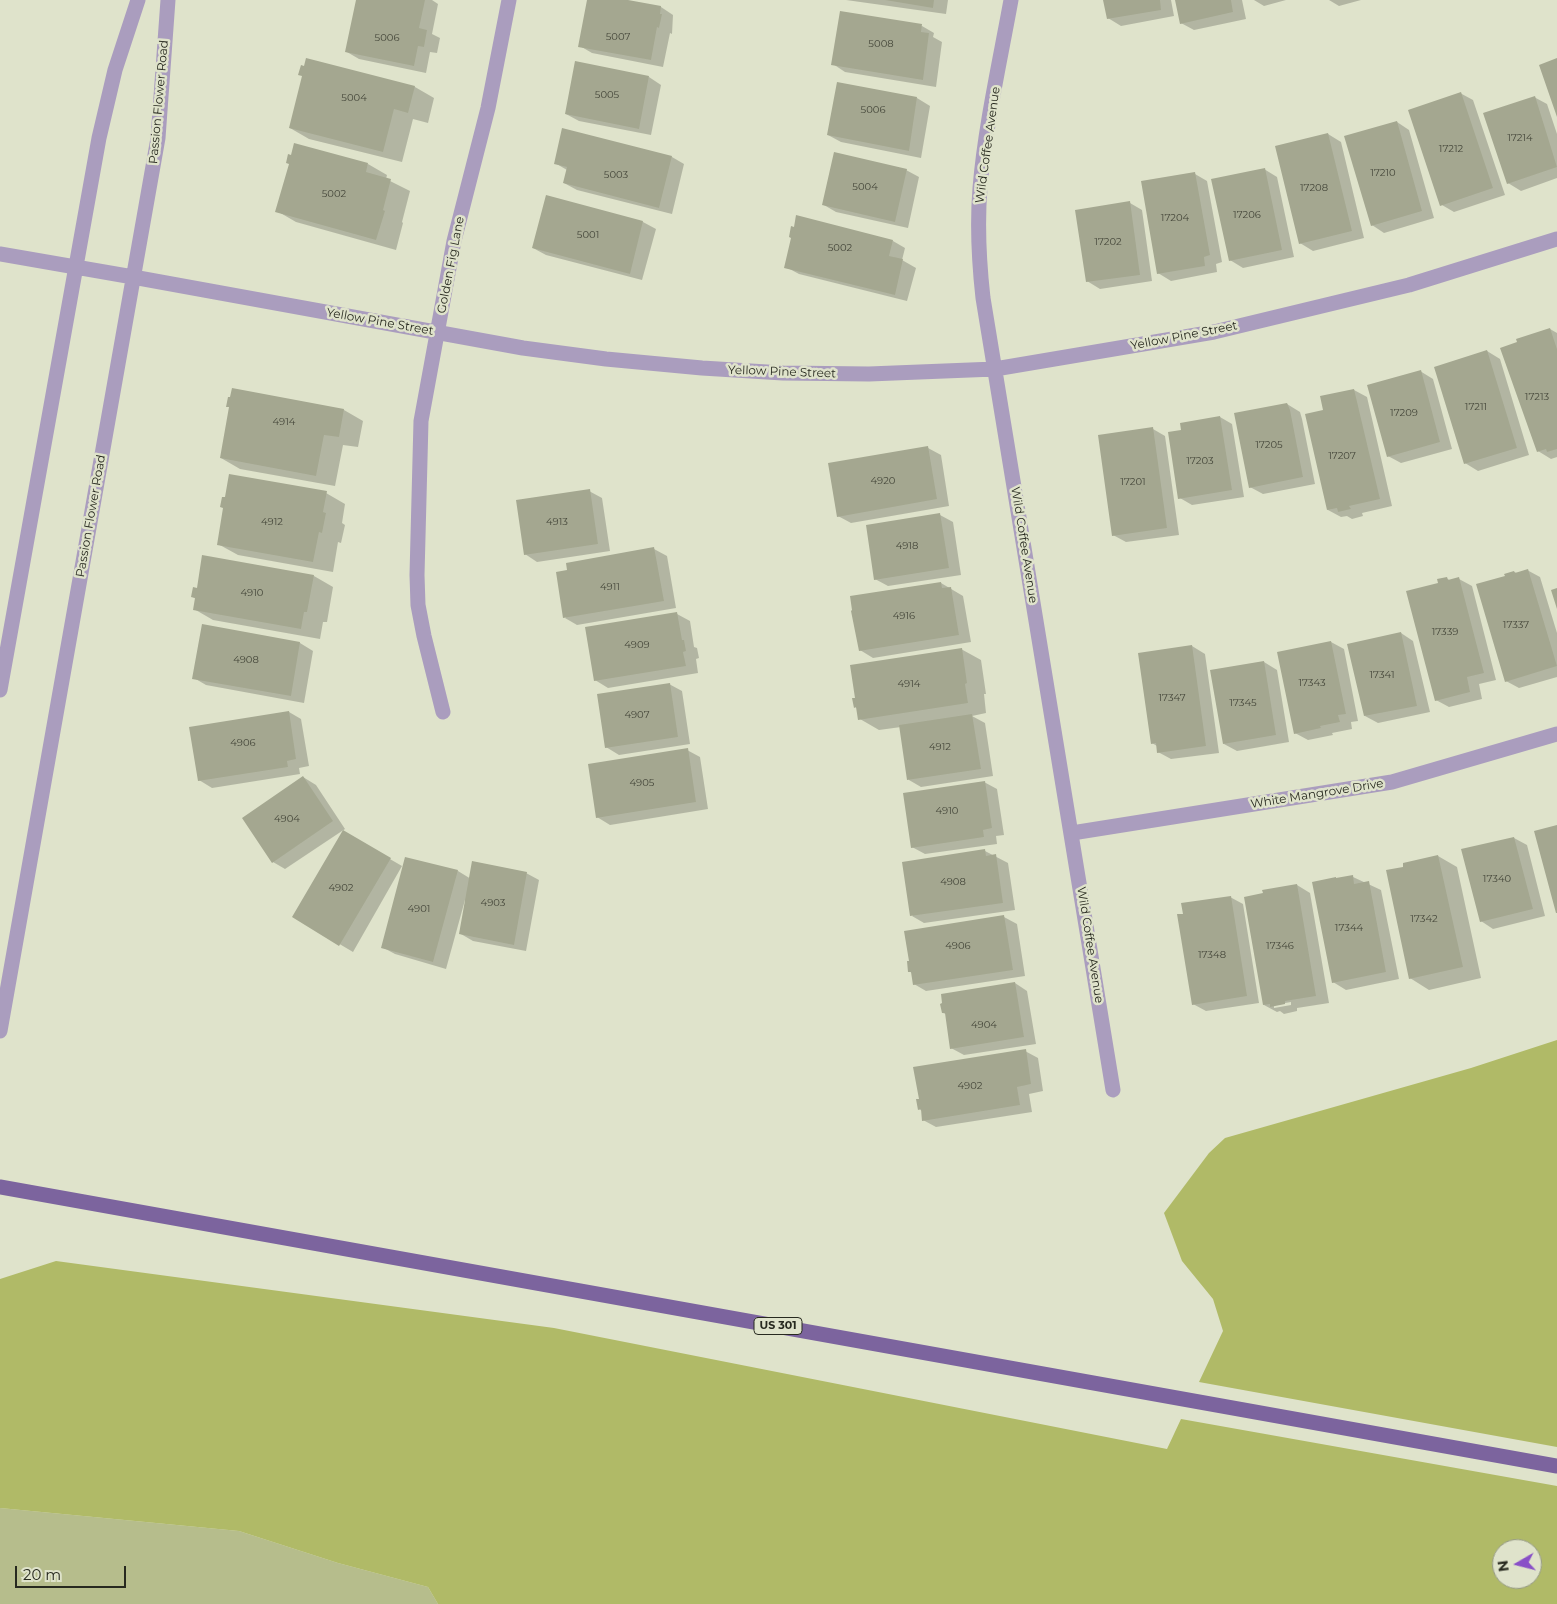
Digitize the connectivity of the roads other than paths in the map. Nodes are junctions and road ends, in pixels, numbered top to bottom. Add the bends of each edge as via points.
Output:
1 (138, 0) edge
2 (168, 0) edge
3 (510, 0) edge
4 (1011, 0) edge
5 (1557, 238) edge
6 (0, 254) edge
7 (75, 267) junction
8 (133, 276) junction
9 (437, 332) junction
10 (995, 369) junction
11 (0, 690) edge
12 (443, 712) dead end
13 (1557, 734) edge
14 (1072, 833) junction
15 (0, 1031) edge
16 (1113, 1090) dead end
17 (0, 1186) edge
18 (1557, 1466) edge

1 - 7 street via 106,104
2 - 8 street, Passion Flower Road via 158,138
3 - 9 street, Golden Fig Lane via 488,108 454,241
4 - 10 street, Wild Coffee Avenue via 985,148 978,227 983,298
5 - 10 street, Yellow Pine Street via 1409,284 1214,332
6 - 7 street, Yellow Pine Street
7 - 8 street, Yellow Pine Street
7 - 11 street
8 - 9 street, Yellow Pine Street
8 - 15 street, Passion Flower Road
9 - 10 street, Yellow Pine Street via 587,357 702,368 869,374
9 - 12 street, Golden Fig Lane via 421,420 417,575 418,605
10 - 14 street, Wild Coffee Avenue
13 - 14 street, White Mangrove Drive via 1392,782
14 - 16 street, Wild Coffee Avenue
17 - 18 main road, US 301

